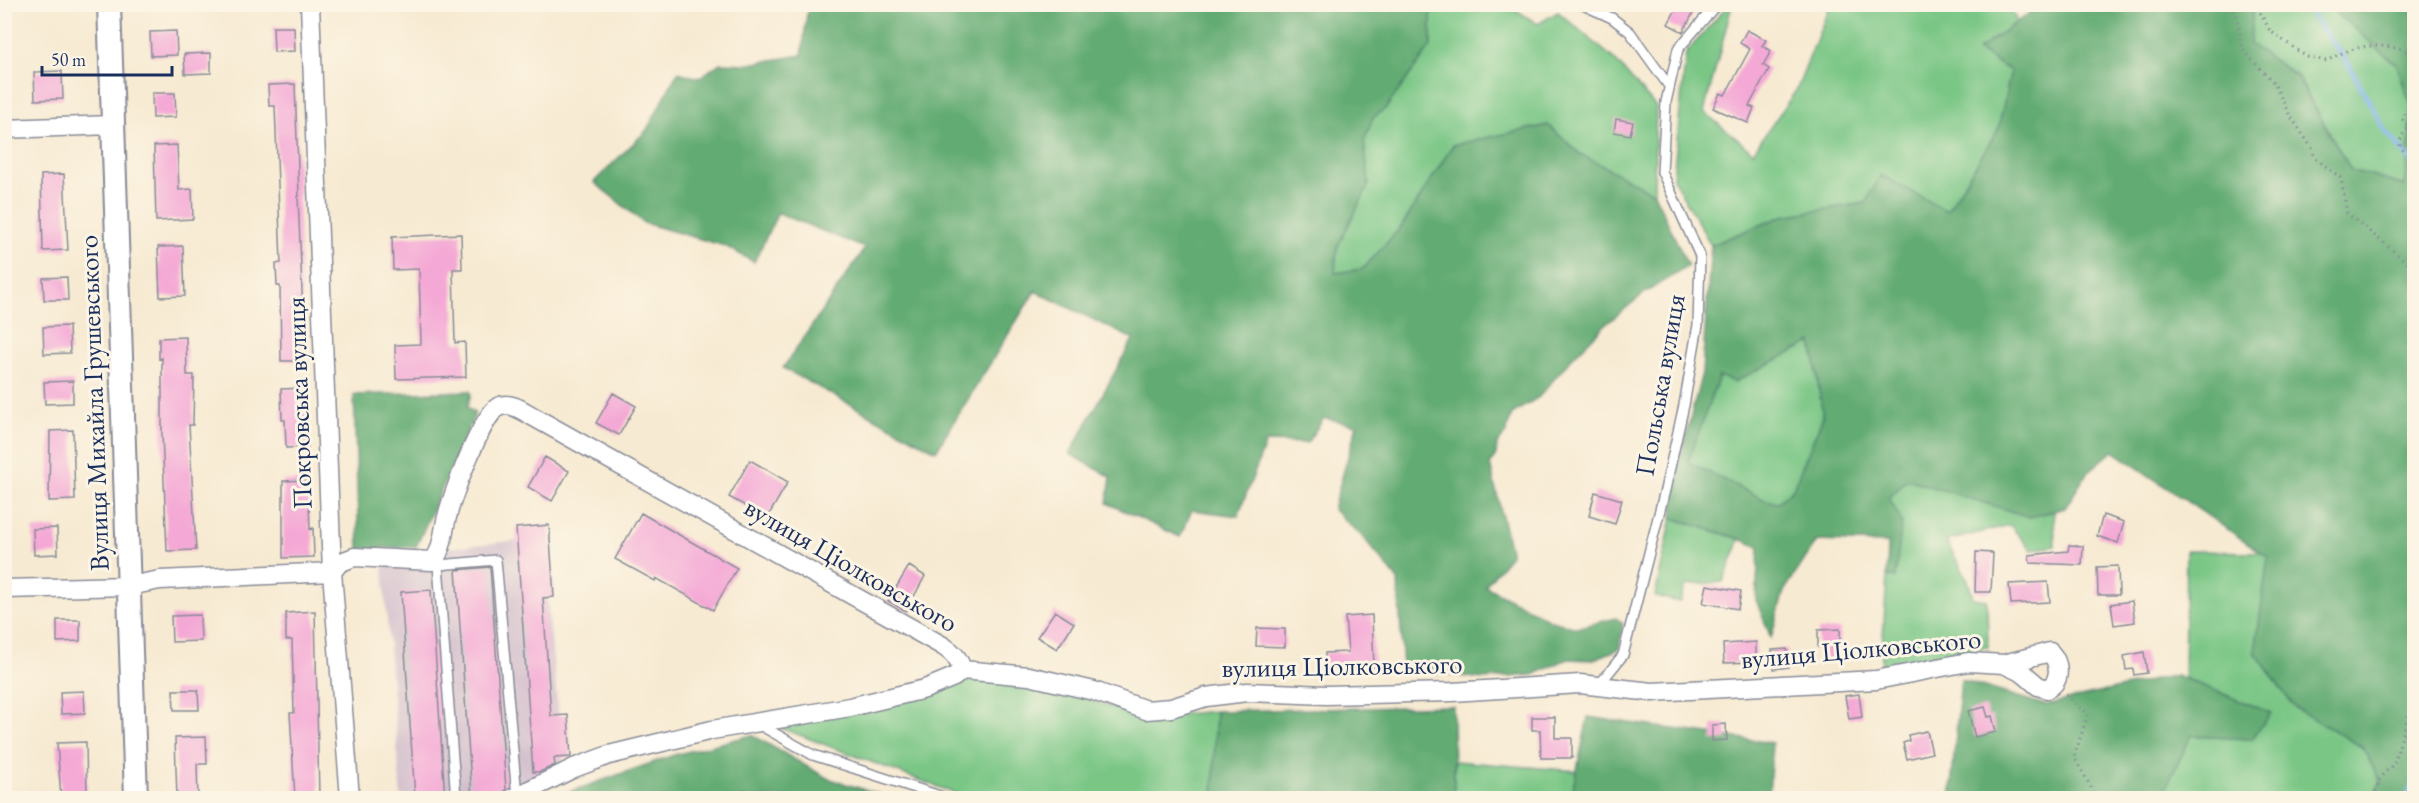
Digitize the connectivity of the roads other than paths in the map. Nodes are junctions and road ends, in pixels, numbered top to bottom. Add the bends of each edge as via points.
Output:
1 (109, 4) edge
2 (310, 4) edge
3 (1581, 4) edge
4 (1717, 4) edge
5 (1670, 86) junction
6 (112, 125) junction
7 (4, 129) edge
8 (437, 562) junction
9 (332, 572) junction
10 (129, 586) junction
11 (4, 589) edge
12 (2004, 664) junction
13 (962, 670) junction
14 (1598, 686) junction
15 (756, 723) junction
16 (524, 796) edge
17 (136, 798) edge
18 (351, 798) edge
19 (456, 798) edge
20 (946, 798) edge

1 - 6 street, Вулиця Михайла Грушевського
2 - 9 street, Покровська вулиця
3 - 5 lane via 1612,18 1630,32
4 - 5 lane, Польська вулиця via 1678,49
5 - 14 lane, Польська вулиця via 1662,172 1700,256 1698,325 1665,490 1623,655
6 - 7 street
6 - 10 street, Вулиця Михайла Грушевського
8 - 9 street via 354,557 339,563
8 - 13 street, вулиця Ціолковського via 447,516 479,433 496,408 514,406 943,646 953,653
8 - 16 lane via 496,560
8 - 19 lane
9 - 10 street via 160,580
9 - 18 street, Покровська вулиця
10 - 11 street
10 - 17 street, Вулиця Михайла Грушевського
12 - 12 street, вулиця Ціолковського via 2047,689 2057,678 2058,666 2050,652
12 - 14 street, вулиця Ціолковського via 1968,662 1876,680 1652,692
13 - 14 street, вулиця Ціолковського via 1029,676 1094,691 1146,710 1247,692 1326,695
13 - 15 street via 925,688 850,707
15 - 16 street via 609,755 574,768
15 - 20 lane via 813,755

